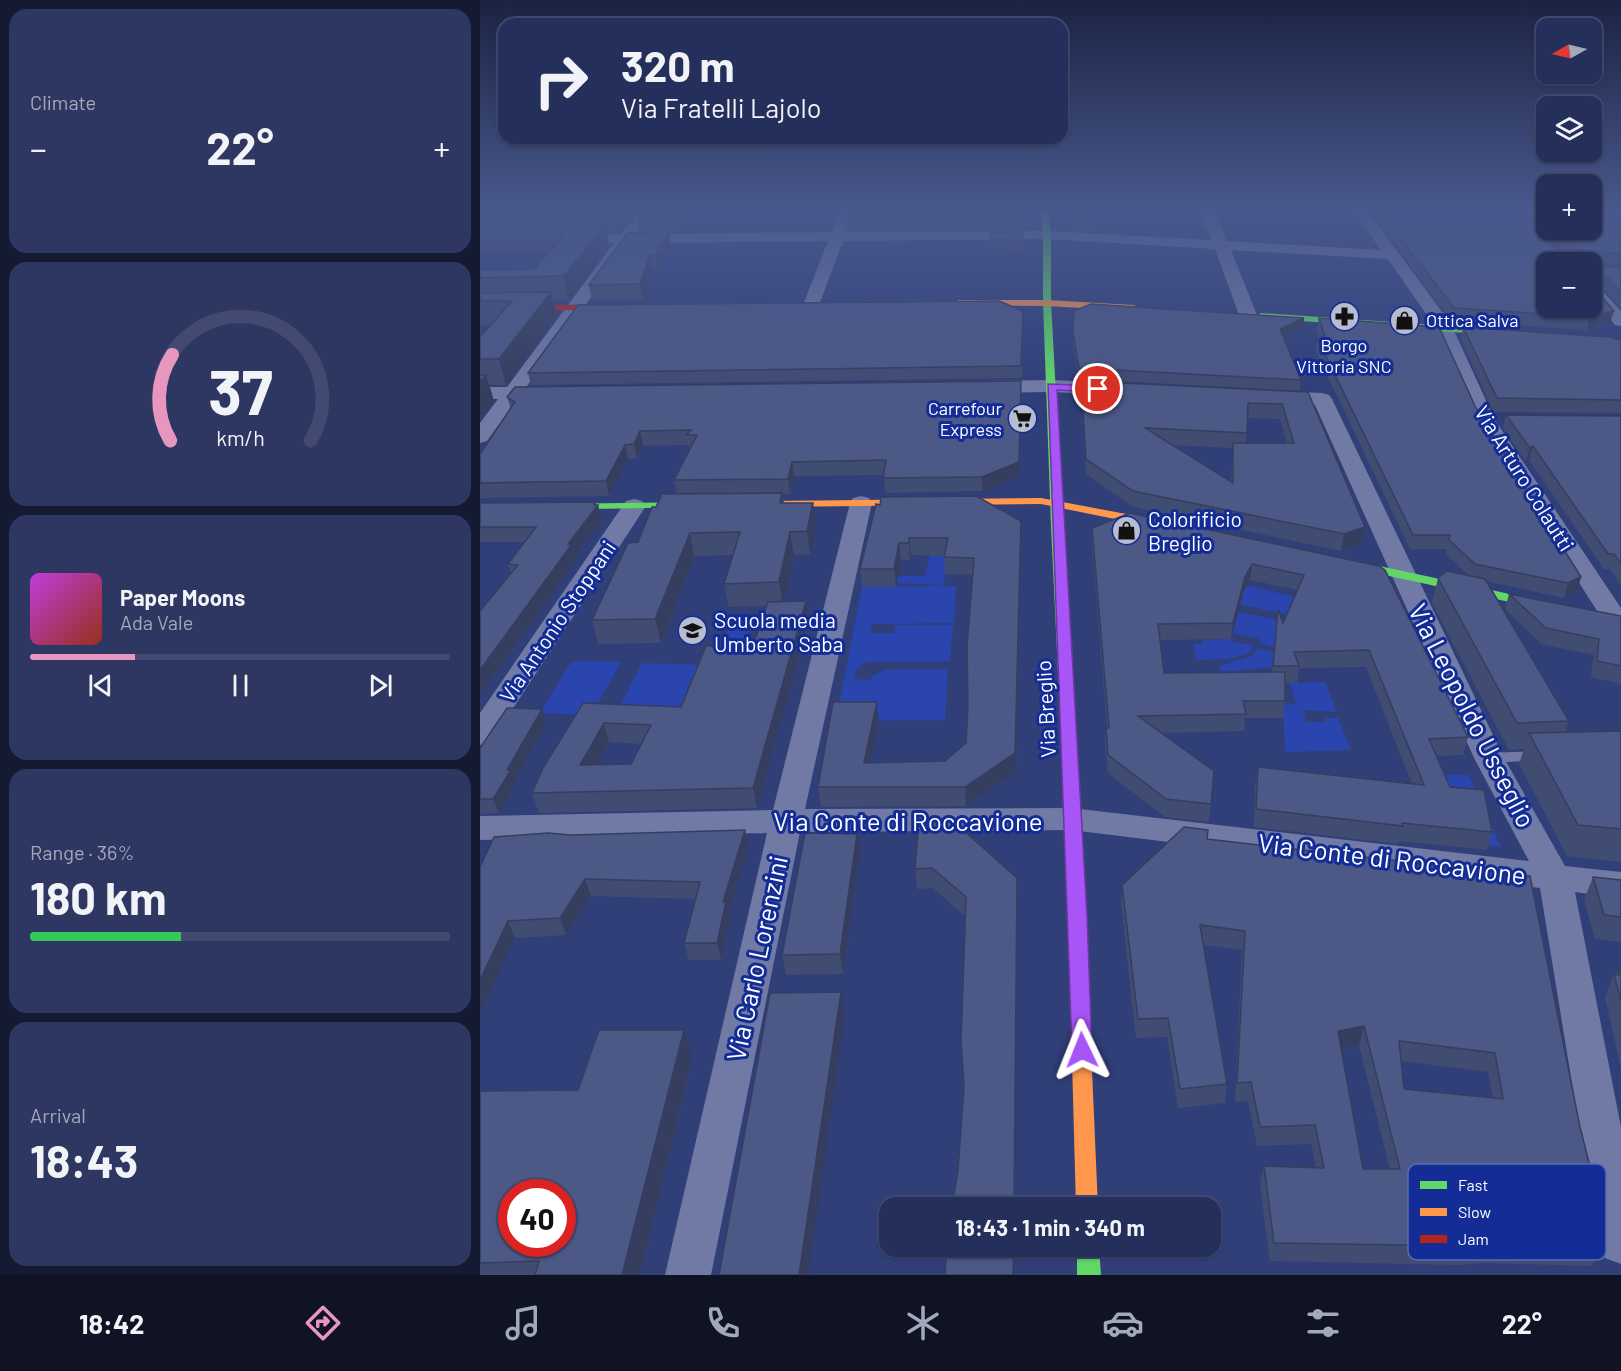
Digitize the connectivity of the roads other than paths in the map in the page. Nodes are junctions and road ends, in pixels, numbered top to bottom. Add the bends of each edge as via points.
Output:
1 (603, 268) edge
2 (826, 268) edge
3 (1047, 268) edge
4 (1228, 268) edge
5 (1402, 268) edge
6 (1602, 300) edge
7 (948, 303) edge
8 (1047, 303) junction
9 (811, 305) edge
10 (633, 307) edge
11 (574, 308) junction
12 (480, 309) edge
13 (1146, 309) edge
14 (1242, 315) joint
15 (1621, 321) edge
16 (1444, 328) junction
17 (1518, 333) edge
18 (966, 387) edge
19 (1052, 387) junction
20 (1133, 390) edge
21 (571, 392) edge
22 (480, 393) edge
23 (512, 393) junction
24 (1261, 396) edge
25 (1485, 420) junction
26 (1508, 420) edge
27 (480, 437) edge
28 (861, 502) junction
29 (1056, 502) junction
30 (753, 504) edge
31 (718, 505) edge
32 (634, 506) junction
33 (480, 508) edge
34 (1179, 528) edge
35 (1329, 560) edge
36 (1402, 575) junction
37 (1619, 622) edge
38 (480, 735) edge
39 (1549, 756) edge
40 (1490, 758) junction
41 (1071, 819) junction
42 (786, 821) junction
43 (484, 835) edge
44 (1555, 878) junction
45 (1621, 885) edge
46 (1087, 1197) edge
47 (1621, 1242) edge
48 (1088, 1257) edge
49 (688, 1275) edge
50 (1089, 1275) edge

1 - 11 street
2 - 9 street
3 - 8 street, Via Breglio
4 - 14 street
5 - 16 street, Via Arturo Colautti
6 - 15 street
7 - 8 street
8 - 13 street
8 - 19 street, Via Breglio
10 - 11 street
11 - 12 street
11 - 23 street
14 - 16 street
16 - 17 street
16 - 25 street, Via Arturo Colautti
18 - 19 street
19 - 20 street
19 - 29 street, Via Breglio
21 - 23 street
22 - 23 street
23 - 27 street
24 - 36 street, Via Leopoldo Usseglio via 1322,399
25 - 26 street
25 - 37 street, Via Arturo Colautti
28 - 29 street
28 - 30 street
28 - 42 street, Via Carlo Lorenzini
29 - 34 street
29 - 41 street, Via Breglio
31 - 32 street
32 - 33 street
32 - 38 street, Via Antonio Stoppani
35 - 36 street
36 - 37 street
36 - 40 street, Via Leopoldo Usseglio
39 - 40 lane
40 - 44 street, Via Leopoldo Usseglio
41 - 42 street, Via Conte di Roccavione
41 - 44 street, Via Conte di Roccavione
41 - 46 street, Via Breglio via 1078,915
42 - 43 street, Via Conte di Roccavione
42 - 49 street, Via Carlo Lorenzini
44 - 45 street, Via Conte di Roccavione
44 - 47 street, Via Leopoldo Usseglio
48 - 50 street

